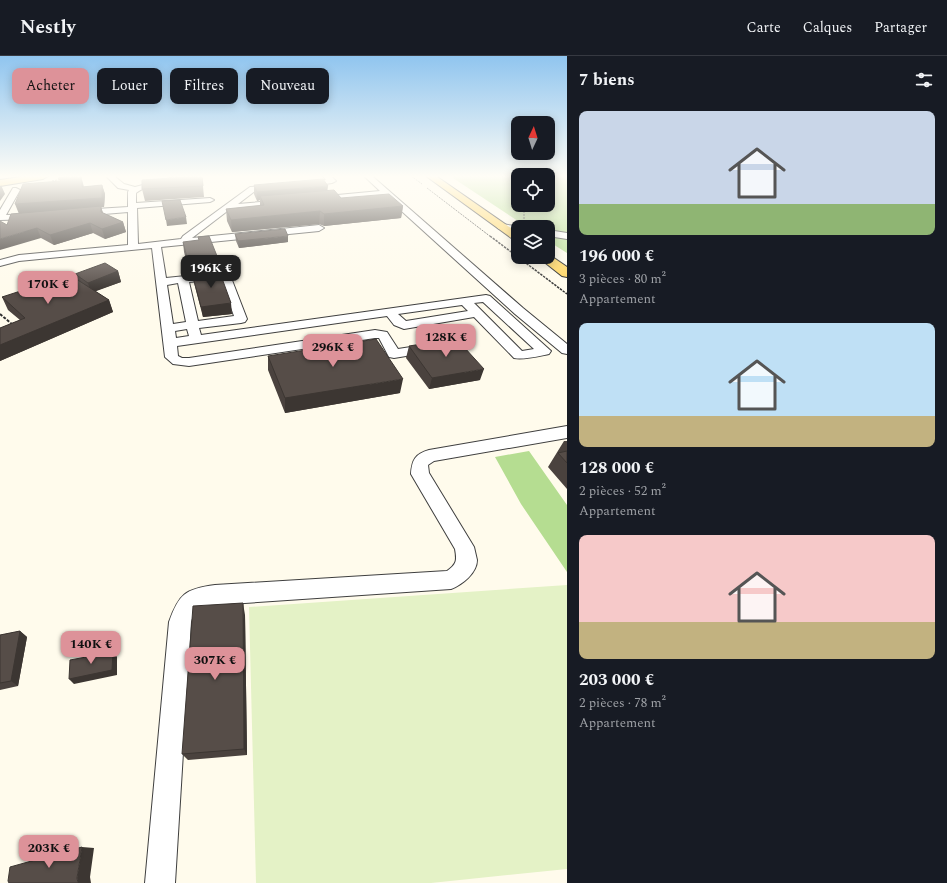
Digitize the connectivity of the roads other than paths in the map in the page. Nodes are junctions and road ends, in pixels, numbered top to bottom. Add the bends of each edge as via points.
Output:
1 (2, 215) edge
2 (132, 215) edge
3 (219, 215) edge
4 (411, 215) edge
5 (484, 215) edge
6 (42, 216) edge
7 (502, 227) junction
8 (319, 228) dead end
9 (511, 228) edge
10 (511, 233) edge
11 (555, 233) edge
12 (567, 236) edge
13 (185, 242) junction
14 (156, 244) junction
15 (133, 247) junction
16 (0, 263) edge
17 (554, 264) edge
18 (567, 273) edge
19 (183, 280) junction
20 (162, 282) junction
21 (465, 301) junction
22 (390, 312) junction
23 (477, 313) junction
24 (193, 325) junction
25 (168, 328) junction
26 (196, 339) junction
27 (170, 343) junction
28 (438, 347) edge
29 (567, 350) edge
30 (200, 360) junction
31 (567, 432) edge
32 (160, 883) edge

1 - 6 lane via 2,218
2 - 15 lane
3 - 13 lane via 186,238
4 - 29 lane via 519,311
5 - 7 main road
7 - 9 lane
7 - 10 main road
8 - 13 lane
11 - 12 lane
13 - 14 lane
14 - 15 lane
14 - 20 lane
15 - 16 lane via 19,258
17 - 18 main road
19 - 20 lane
19 - 24 lane
19 - 24 lane via 225,275 241,319
20 - 25 lane
21 - 22 lane
21 - 23 lane
21 - 23 lane via 486,298 544,351 519,355
22 - 23 lane via 404,325
22 - 26 lane
24 - 25 lane
24 - 26 lane
25 - 27 lane
26 - 27 lane
26 - 30 lane
27 - 30 lane via 172,358 176,361
28 - 30 lane via 394,354 383,335 375,334
31 - 32 lane via 429,456 420,463 420,474 464,547 467,561 462,572 451,580 215,594 194,598 184,609 179,630

